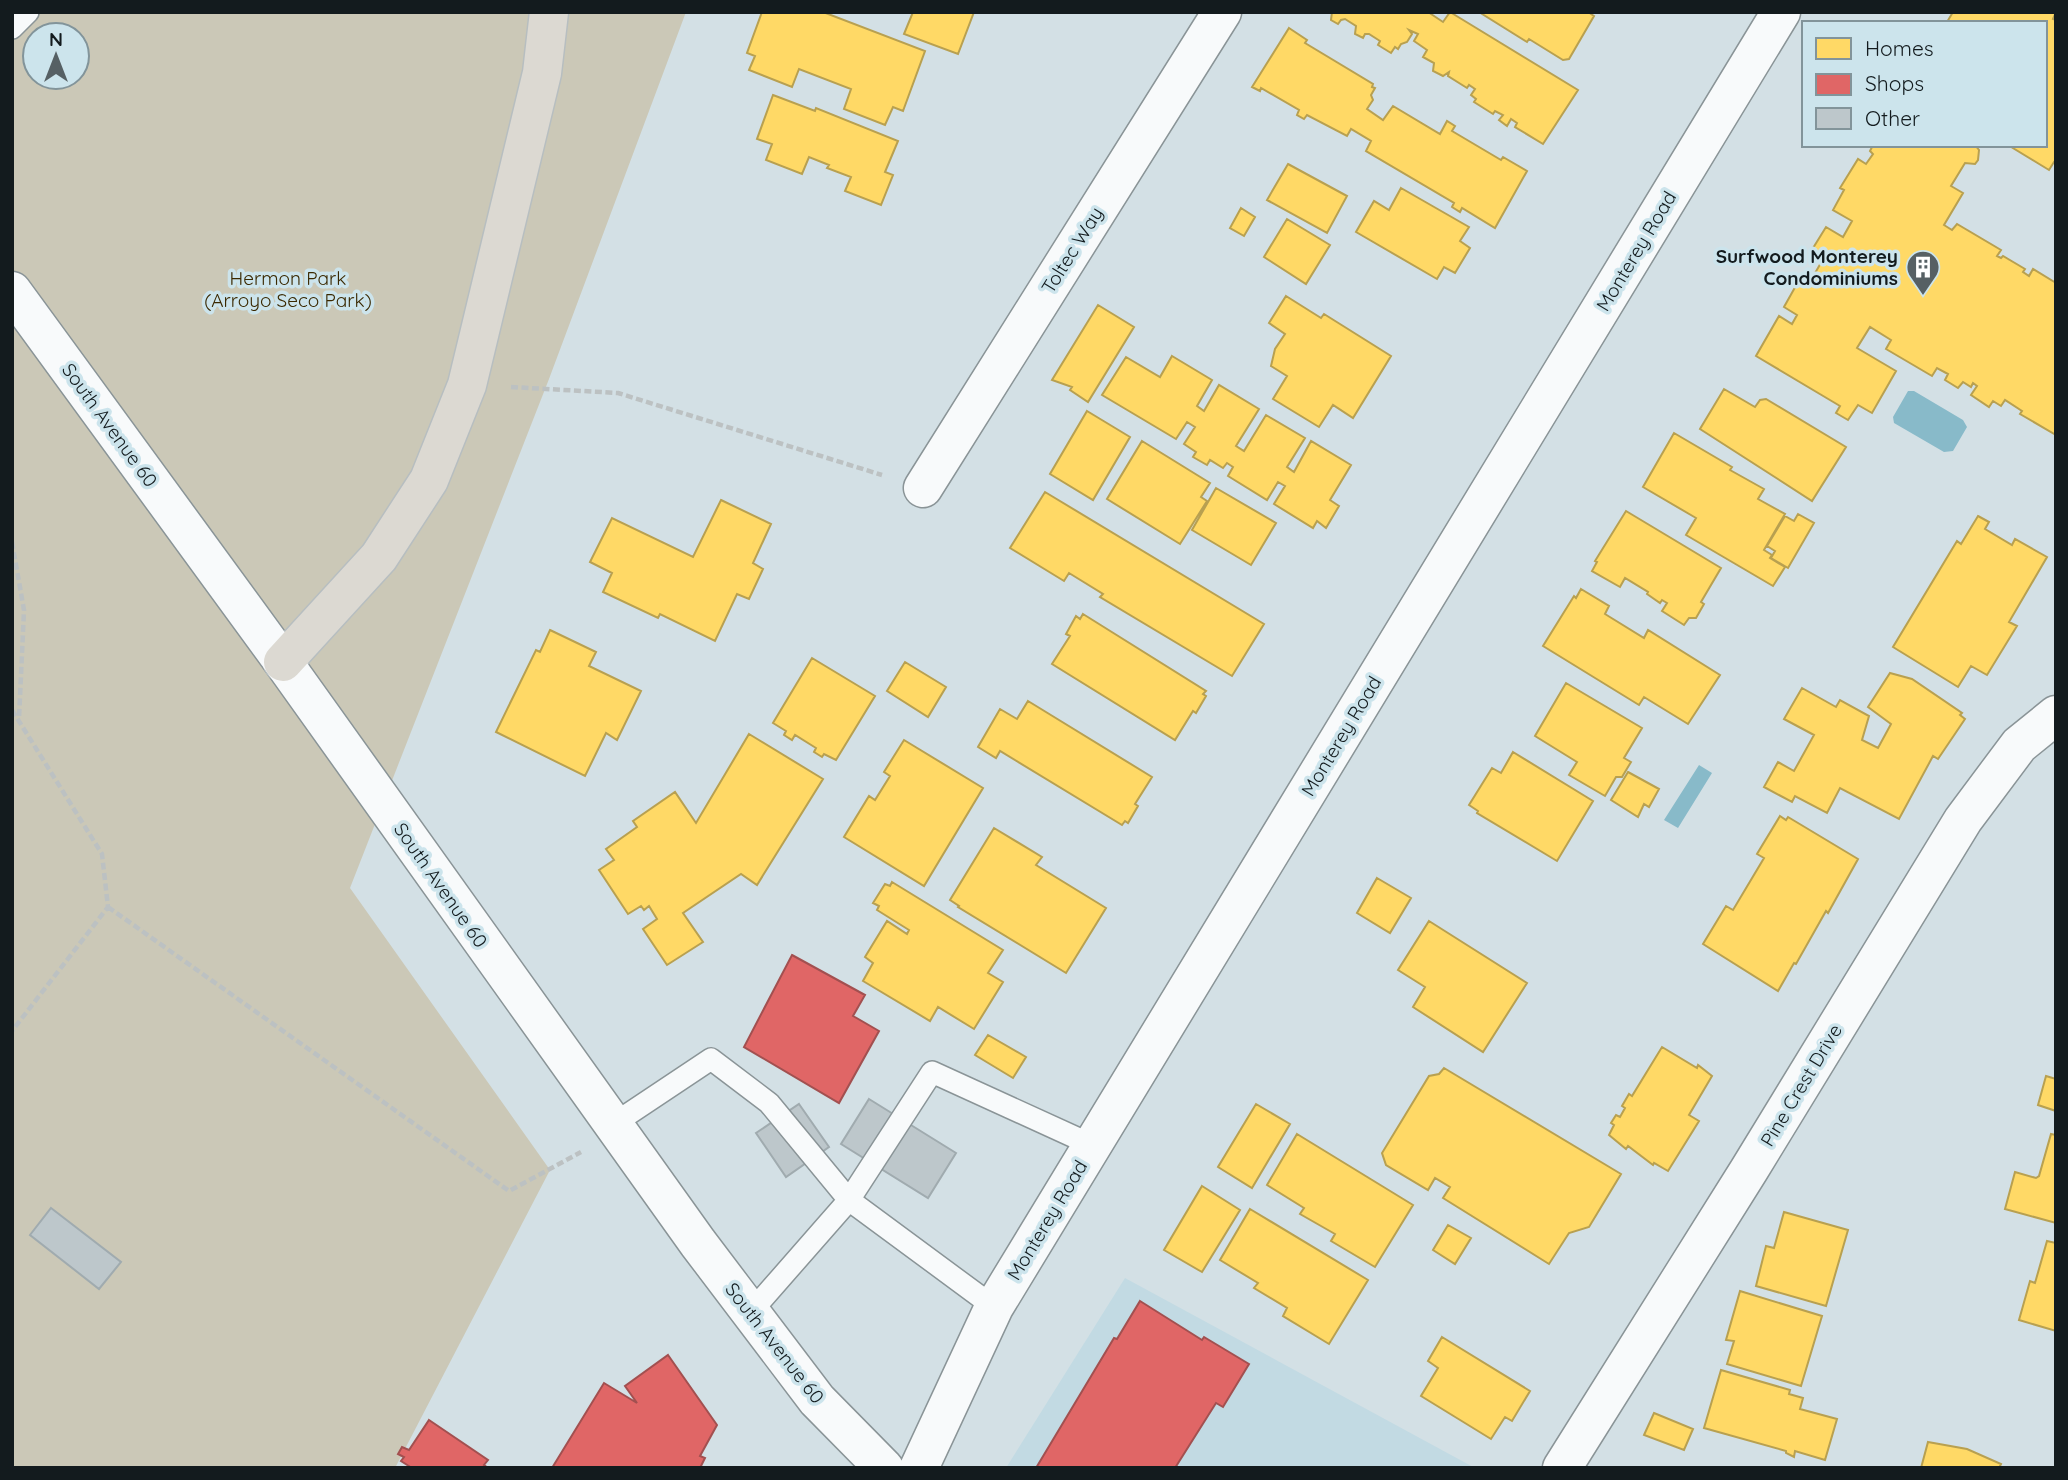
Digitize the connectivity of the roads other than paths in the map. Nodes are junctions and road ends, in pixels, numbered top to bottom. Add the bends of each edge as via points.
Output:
1 (28, 12) edge
2 (549, 12) edge
3 (1222, 12) edge
4 (1781, 12) edge
5 (12, 28) edge
6 (12, 291) edge
7 (923, 488) road end
8 (283, 662) junction
9 (2056, 715) edge
10 (615, 1129) junction
11 (1092, 1145) junction
12 (849, 1200) junction
13 (994, 1307) junction
14 (750, 1313) junction
15 (884, 1468) edge
16 (919, 1468) edge
17 (1562, 1468) edge

1 - 5 lane
2 - 8 highway via 542,73 467,385 429,480 379,557
3 - 7 street, Toltec Way
4 - 11 street, Monterey Road
6 - 8 street, South Avenue 60
8 - 10 street, South Avenue 60
9 - 17 street, Pine Crest Drive via 2019,745 1962,820
10 - 12 lane via 711,1059 769,1103
10 - 14 street, South Avenue 60
11 - 12 lane via 932,1072
11 - 13 street, Monterey Road
12 - 13 lane
12 - 14 lane
13 - 16 street, Monterey Road
14 - 15 street, South Avenue 60 via 817,1400

